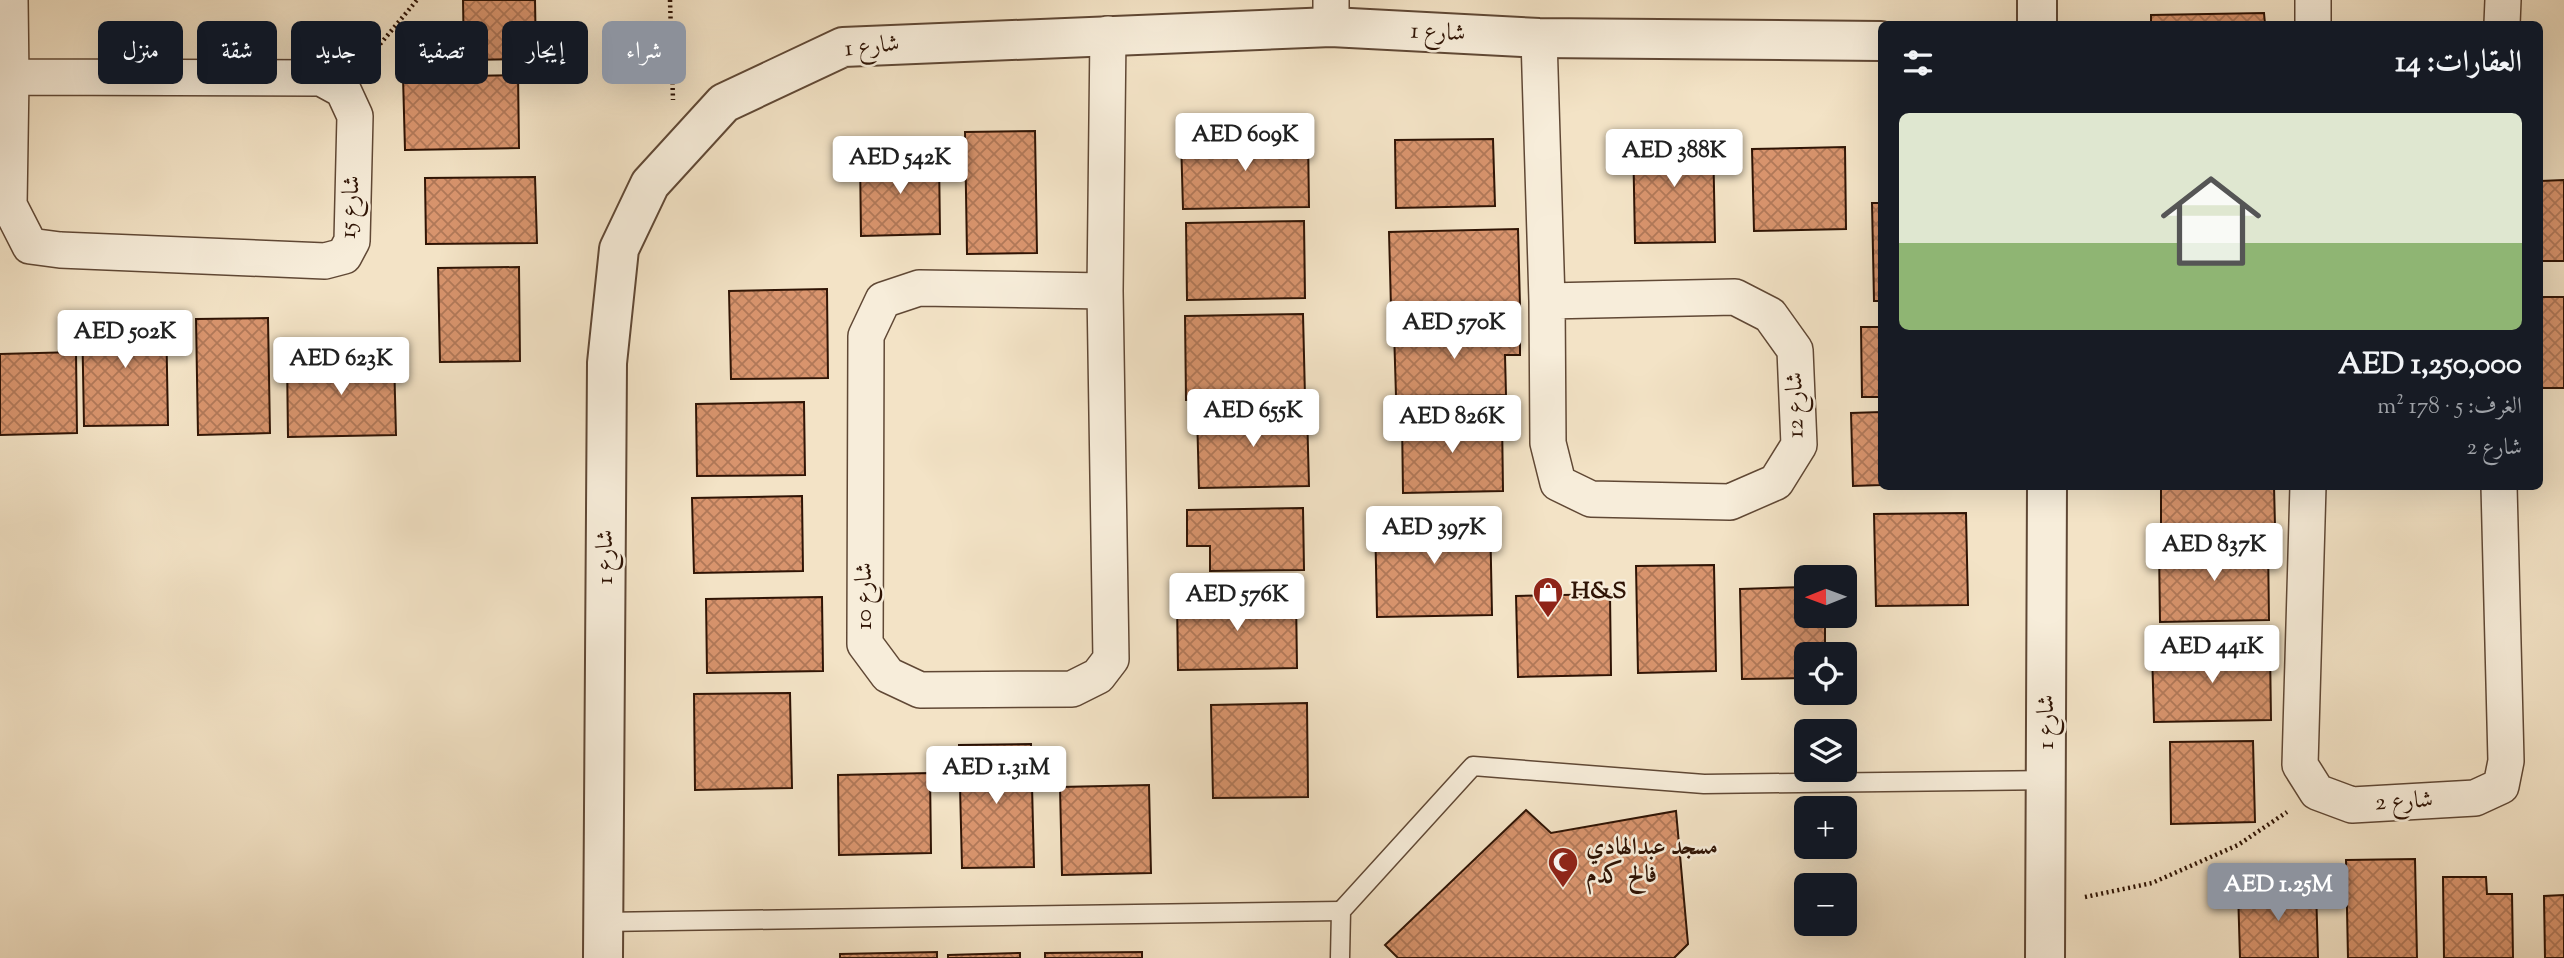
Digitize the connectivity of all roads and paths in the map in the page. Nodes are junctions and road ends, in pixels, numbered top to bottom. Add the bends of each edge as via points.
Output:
1 (10, 0) edge
2 (417, 0) edge
3 (670, 0) edge
4 (2038, 0) edge
5 (2313, 0) edge
6 (2503, 0) edge
7 (1331, 14) edge
8 (2038, 21) edge
9 (2313, 21) edge
10 (2502, 21) edge
11 (1108, 34) junction
12 (1539, 38) junction
13 (1878, 41) edge
14 (11, 77) junction
15 (342, 90) junction
16 (675, 157) junction
17 (1105, 291) junction
18 (1547, 301) junction
19 (2047, 490) edge
20 (2308, 490) edge
21 (2499, 490) edge
22 (2046, 780) junction
23 (2317, 792) junction
24 (2046, 898) junction
25 (1341, 911) junction
26 (603, 940) edge
27 (1340, 958) edge
28 (2045, 958) edge

1 - 14 street, شارع 15
2 - 15 path
3 - 16 path
4 - 8 street
5 - 9 street
6 - 10 street
7 - 11 street, شارع 1
7 - 12 street, شارع 1
11 - 16 street, شارع 1 via 843,47 724,103
11 - 17 street, شارع 10
12 - 13 street, شارع 1
12 - 18 street, شارع 12
14 - 15 street via 321,78
14 - 15 street, شارع 15 via 9,205 30,246 325,261 344,256 352,241 355,116
16 - 26 street, شارع 1 via 650,184 619,249 607,363
17 - 17 street, شارع 10 via 1111,659 1098,676 1072,689 920,690 888,675 865,643 866,336 884,300 919,288
18 - 18 street, شارع 12 via 1548,443 1558,483 1591,499 1730,502 1776,482 1799,444 1795,350 1770,315 1735,297
19 - 22 street, شارع 1
20 - 23 street via 2300,765
21 - 23 street, شارع 2 via 2506,761 2501,786 2475,798 2351,805
22 - 24 street, شارع 1
22 - 25 lane via 1704,784 1474,766
23 - 24 path via 2238,845 2152,883 2090,897
24 - 28 street, شارع 1
25 - 26 lane
25 - 27 lane

